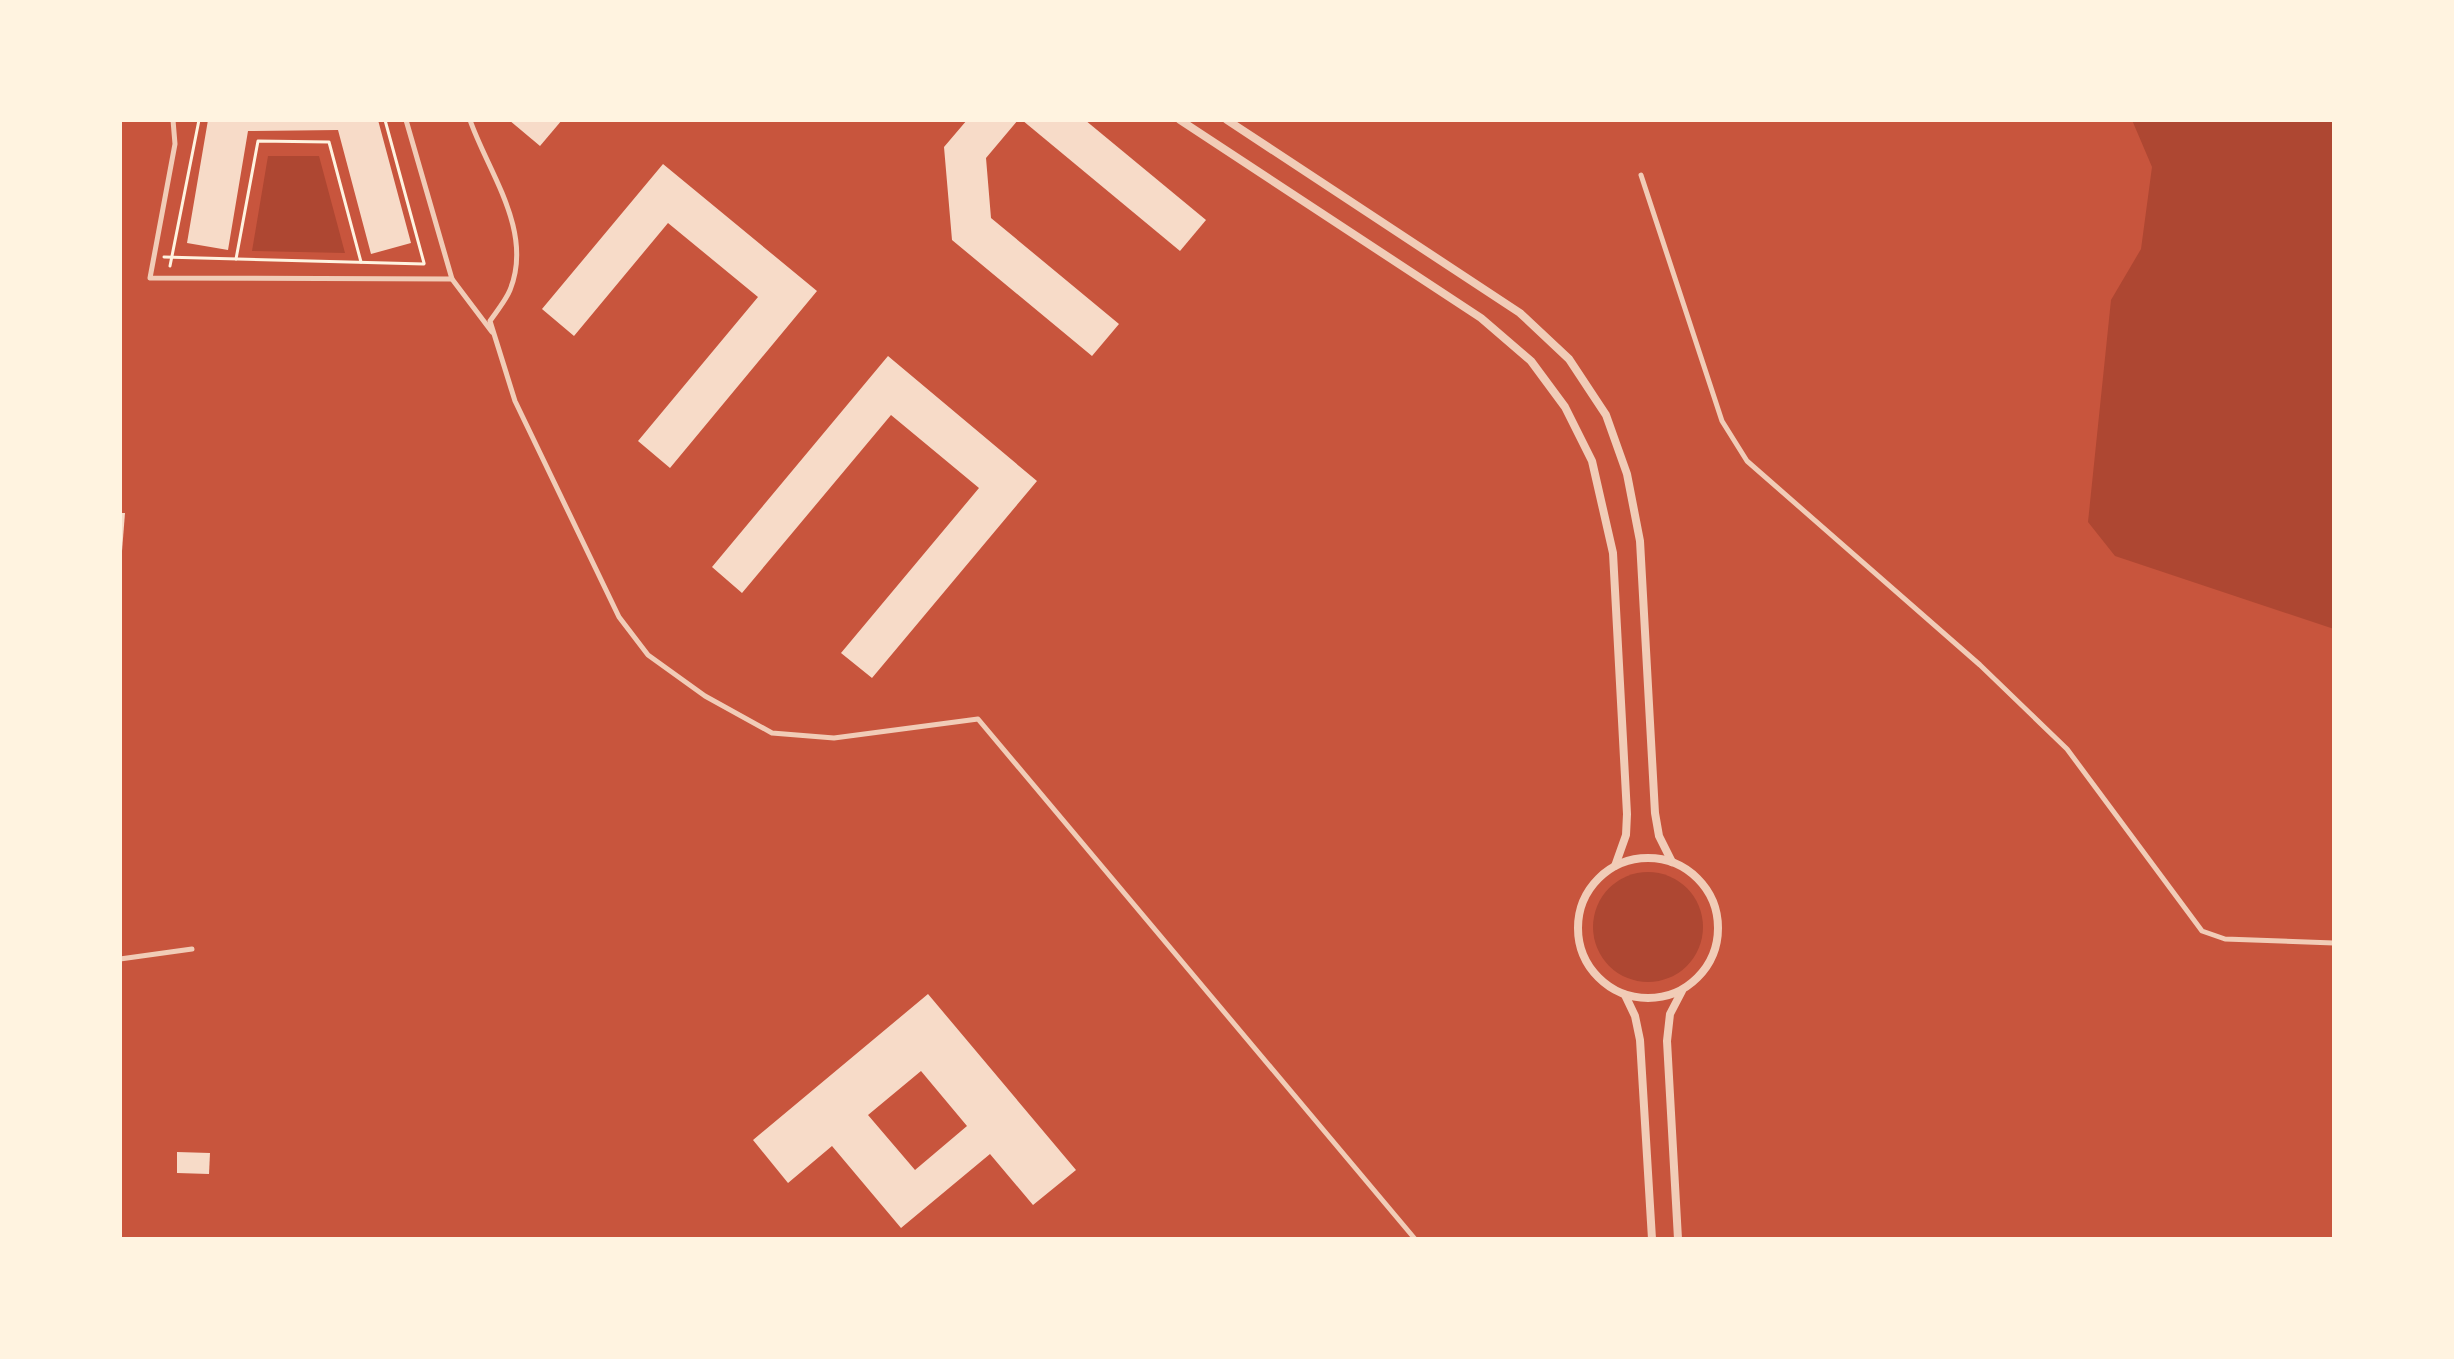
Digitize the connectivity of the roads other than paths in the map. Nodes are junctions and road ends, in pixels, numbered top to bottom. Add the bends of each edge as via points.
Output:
1 (173, 120) edge
2 (406, 120) edge
3 (470, 120) edge
4 (1180, 120) edge
5 (1227, 120) edge
6 (1641, 175) dead end
7 (452, 279) junction
8 (495, 335) junction
9 (1672, 862) junction
10 (1615, 866) junction
11 (2334, 943) edge
12 (192, 949) dead end
13 (120, 959) edge
14 (1682, 990) junction
15 (1625, 995) junction
16 (1415, 1239) edge
17 (1652, 1239) edge
18 (1678, 1239) edge

1 - 7 lane via 175,144 150,278
2 - 7 lane
3 - 8 lane via 511,214 517,251 511,289 490,321
4 - 10 street via 1481,318 1531,361 1565,407 1592,461 1613,553 1627,814
5 - 9 street via 1520,313 1569,359 1606,415 1627,474 1640,541 1655,813
6 - 11 lane via 1722,421 1747,461 1980,665 2067,749 2202,931 2225,939
7 - 8 lane
8 - 16 lane via 515,401 619,617 648,655 705,696 772,733 834,738 978,719
9 - 10 street via 1643,858
9 - 14 street via 1707,889 1718,915 1712,959
10 - 15 street via 1592,886 1580,912 1579,941 1600,980
12 - 13 lane
14 - 15 street via 1654,999
14 - 18 street via 1670,1014 1667,1041
15 - 17 street via 1640,1040

